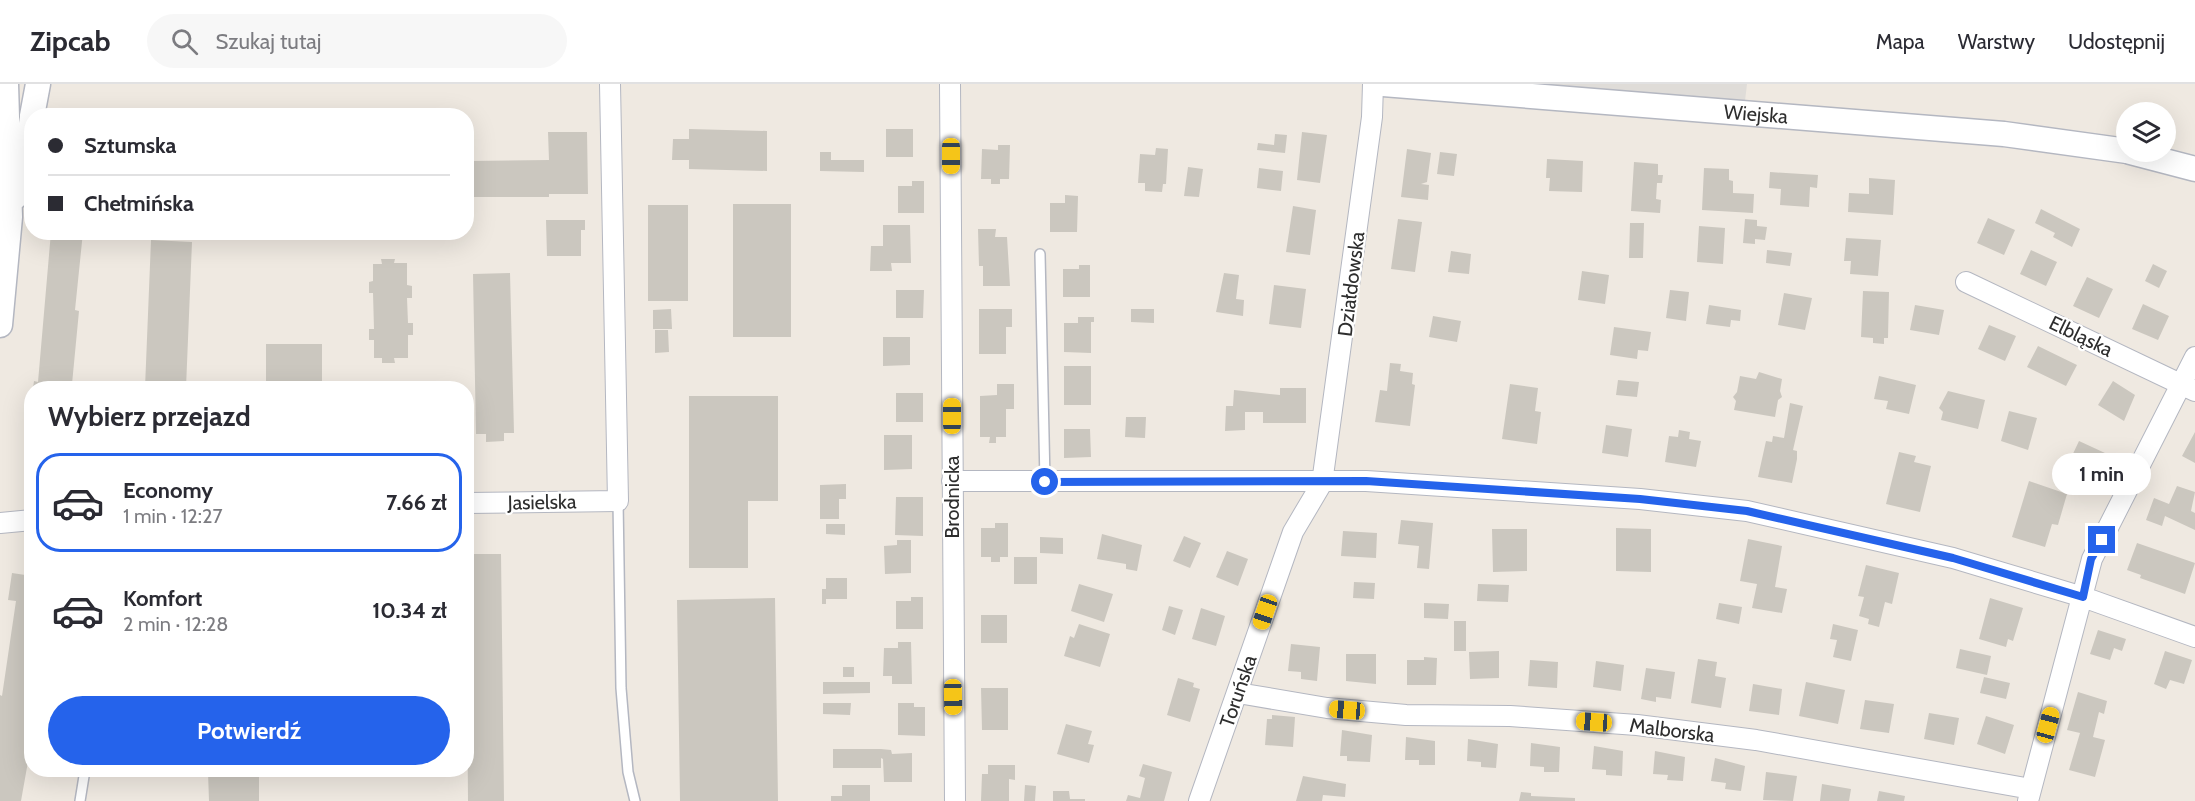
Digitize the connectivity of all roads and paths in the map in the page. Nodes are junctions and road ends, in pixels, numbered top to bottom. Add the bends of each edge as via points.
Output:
1 (6, 84) edge
2 (38, 84) edge
3 (610, 84) edge
4 (950, 84) edge
5 (1373, 84) edge
6 (1383, 84) edge
7 (34, 108) edge
8 (2116, 149) edge
9 (2169, 162) edge
10 (24, 164) edge
11 (2195, 169) edge
12 (10, 217) junction
13 (1040, 254) dead end
14 (1966, 282) dead end
15 (0, 325) edge
16 (2195, 357) edge
17 (2188, 388) edge
18 (952, 481) junction
19 (1045, 482) junction
20 (1322, 483) junction
21 (618, 501) junction
22 (474, 503) edge
23 (24, 521) edge
24 (0, 523) edge
25 (2083, 597) junction
26 (2195, 637) edge
27 (1238, 693) junction
28 (84, 777) edge
29 (2029, 795) edge
30 (80, 801) edge
31 (635, 801) edge
32 (955, 801) edge
33 (1199, 801) edge

1 - 12 street
2 - 7 street
3 - 21 street
4 - 18 street, Brodnicka
5 - 20 street, Działdowska via 1368,151
6 - 8 street, Wiejska via 2004,134
9 - 11 street, Wiejska
10 - 12 street
12 - 15 street
13 - 19 lane
14 - 17 street, Elbląska
16 - 17 street
17 - 25 street via 2091,559
18 - 19 street
18 - 32 street, Brodnicka
19 - 20 street
20 - 25 street via 1366,481 1640,499 1747,511 1953,558
20 - 27 street, Toruńska via 1293,532
21 - 22 street, Jasielska
21 - 31 lane via 621,688 628,772
23 - 24 street
25 - 26 street
25 - 29 street
27 - 29 street, Malborska via 1328,708 1406,715 1510,716 1637,725 1779,744
27 - 33 street, Toruńska
28 - 30 lane

